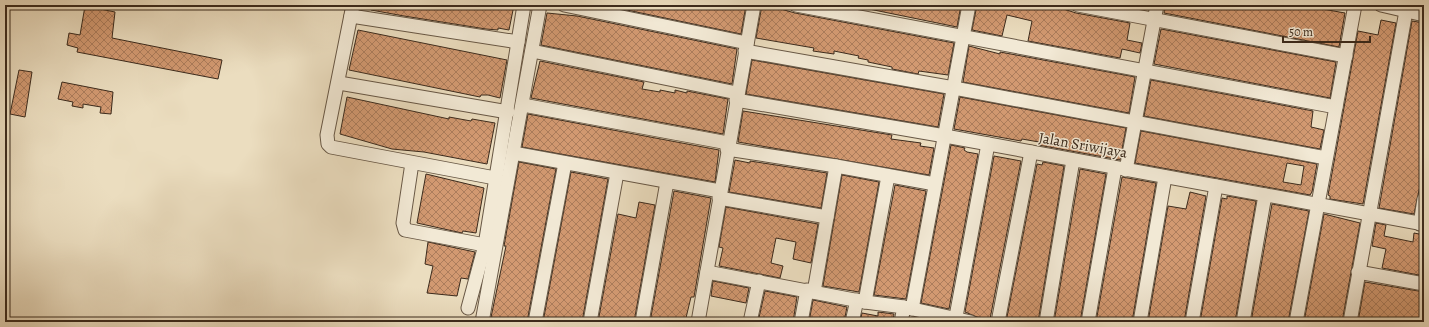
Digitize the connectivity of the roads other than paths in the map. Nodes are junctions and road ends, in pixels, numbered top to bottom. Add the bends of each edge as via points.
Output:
1 (524, 5) edge
2 (540, 5) edge
3 (564, 5) edge
4 (754, 5) edge
5 (796, 5) edge
6 (969, 5) edge
7 (1078, 5) edge
8 (1157, 5) edge
9 (1355, 5) edge
10 (1381, 5) edge
11 (352, 11) edge
12 (1406, 11) junction
13 (1424, 15) edge
14 (1154, 20) junction
15 (962, 36) junction
16 (518, 42) junction
17 (746, 47) junction
18 (532, 51) junction
19 (1346, 56) junction
20 (1144, 70) junction
21 (338, 83) junction
22 (954, 88) junction
23 (737, 97) junction
24 (523, 105) junction
25 (1336, 107) junction
26 (508, 112) junction
27 (1135, 122) junction
28 (945, 136) junction
29 (988, 144) junction
30 (728, 146) junction
31 (1030, 152) junction
32 (513, 153) junction
33 (1326, 158) junction
34 (1073, 160) junction
35 (412, 163) junction
36 (565, 163) junction
37 (836, 166) junction
38 (1120, 169) junction
39 (617, 173) junction
40 (888, 176) junction
41 (1165, 177) junction
42 (495, 178) junction
43 (667, 182) junction
44 (935, 184) junction
45 (1216, 186) junction
46 (719, 195) junction
47 (1265, 195) junction
48 (1424, 199) edge
49 (1317, 205) junction
50 (1369, 214) junction
51 (827, 217) junction
52 (1422, 224) edge
53 (485, 245) junction
54 (707, 272) junction
55 (1358, 272) junction
56 (758, 281) junction
57 (1424, 284) edge
58 (810, 291) junction
59 (861, 301) junction
60 (468, 308) dead end
61 (908, 308) junction
62 (955, 321) edge
63 (482, 322) edge
64 (534, 322) edge
65 (590, 322) edge
66 (642, 322) edge
67 (698, 322) edge
68 (750, 322) edge
69 (801, 322) edge
70 (852, 322) edge
71 (901, 322) edge
72 (971, 322) edge
73 (998, 322) edge
74 (1046, 322) edge
75 (1088, 322) edge
76 (1140, 322) edge
77 (1192, 322) edge
78 (1243, 322) edge
79 (1296, 322) edge
80 (1350, 322) edge

1 - 16 street
2 - 18 street
3 - 17 street
4 - 17 street
5 - 15 street
6 - 15 street
7 - 14 street
8 - 14 street
9 - 19 street
10 - 12 street
11 - 16 street
11 - 21 street
12 - 13 street
12 - 50 street
14 - 19 street
14 - 20 street
15 - 20 street
15 - 22 street
16 - 26 street
17 - 22 street
17 - 23 street
18 - 23 street, Jalan Sriwijaya
18 - 24 street
19 - 25 street
20 - 25 street
20 - 27 street
21 - 26 street
21 - 35 street via 327,135 328,144 331,147
22 - 27 street
22 - 28 street
23 - 28 street, Jalan Sriwijaya
23 - 30 street
24 - 30 street
24 - 32 street
25 - 33 street
26 - 42 street
27 - 33 street
27 - 38 street
28 - 29 street, Jalan Sriwijaya
28 - 44 street
29 - 31 street, Jalan Sriwijaya
29 - 62 street
30 - 37 street
30 - 46 street
31 - 34 street, Jalan Sriwijaya
31 - 73 street
32 - 36 street
32 - 63 street
33 - 49 street
34 - 38 street, Jalan Sriwijaya
34 - 74 street
35 - 42 street
35 - 53 street via 403,223 405,230
36 - 39 street
36 - 64 street
37 - 40 street
37 - 51 street
38 - 41 street, Jalan Sriwijaya
38 - 75 street
39 - 43 street
39 - 65 street
40 - 44 street
40 - 59 street
41 - 45 street, Jalan Sriwijaya
41 - 76 street
42 - 53 street
43 - 46 street
43 - 66 street
44 - 61 street
45 - 47 street, Jalan Sriwijaya
45 - 77 street
46 - 51 street
46 - 54 street
47 - 49 street, Jalan Sriwijaya
47 - 78 street
48 - 52 street
49 - 50 street, Jalan Sriwijaya
49 - 79 street
50 - 52 street, Jalan Sriwijaya
50 - 55 street
51 - 58 street
53 - 60 street
54 - 56 street
54 - 67 street
55 - 57 street
55 - 80 street
56 - 58 street
56 - 68 street
58 - 59 street
58 - 69 street
59 - 61 street
59 - 70 street
61 - 62 street
61 - 71 street
62 - 72 street

